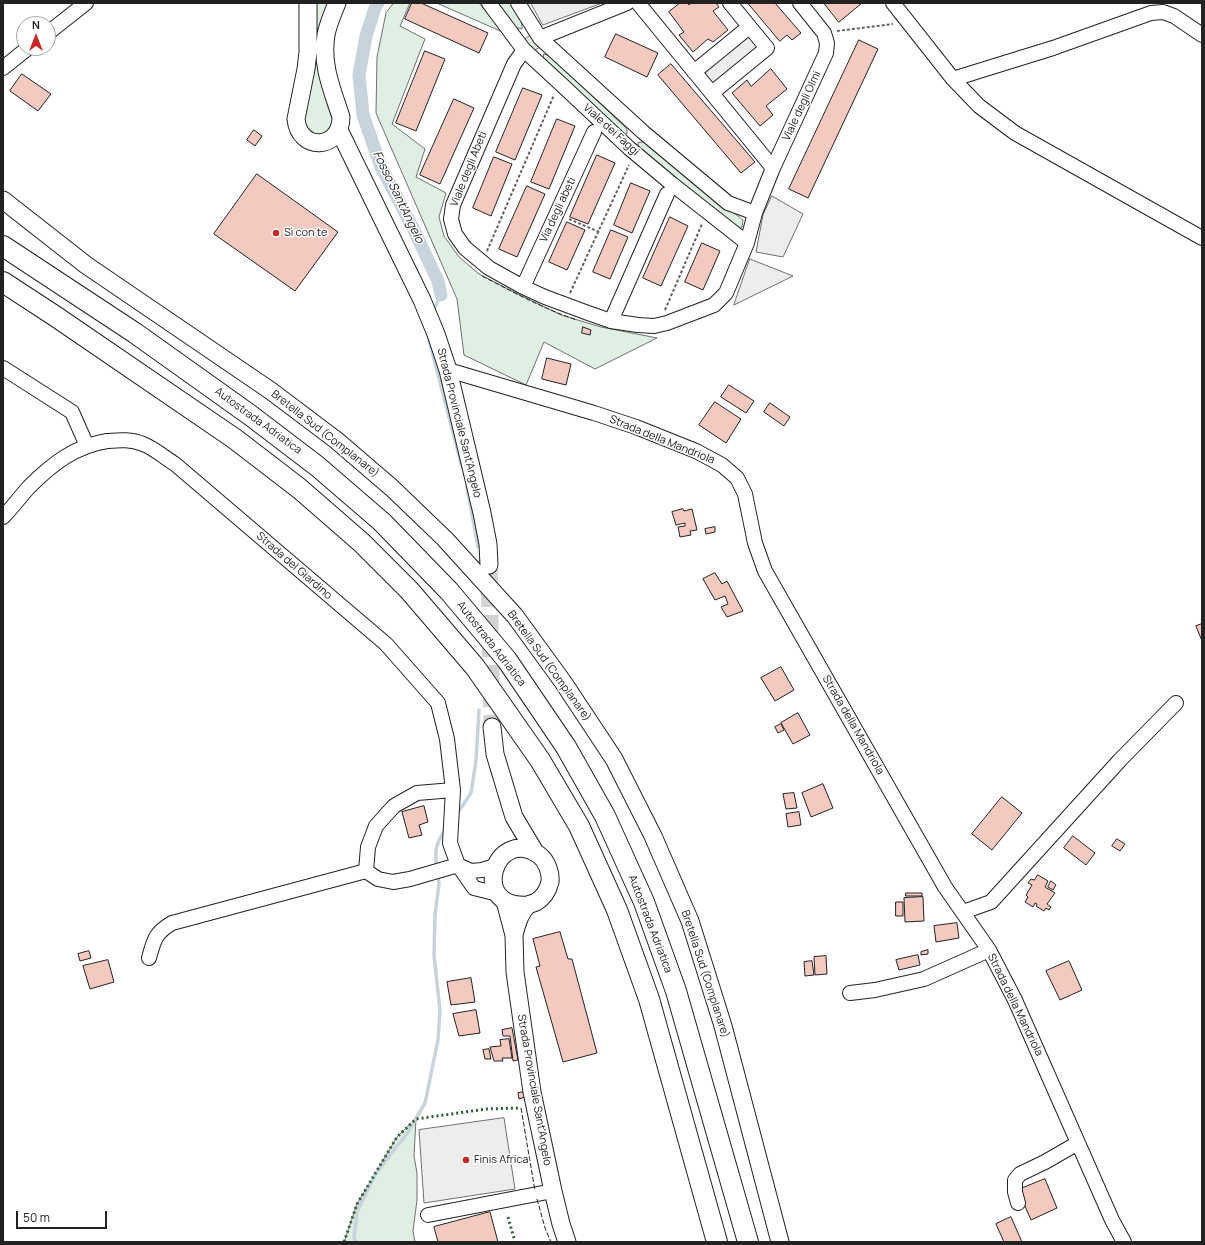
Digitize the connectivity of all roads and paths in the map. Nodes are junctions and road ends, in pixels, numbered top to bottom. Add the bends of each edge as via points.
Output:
1 (86, 3) edge
2 (308, 3) edge
3 (337, 3) edge
4 (490, 3) edge
5 (518, 3) edge
6 (626, 3) edge
7 (638, 3) edge
8 (730, 3) edge
9 (800, 3) edge
10 (893, 3) edge
11 (908, 22) junction
12 (56, 27) edge
13 (749, 27) junction
14 (836, 31) dead end
15 (1202, 35) edge
16 (540, 38) junction
17 (524, 50) junction
18 (18, 56) edge
19 (3, 68) edge
20 (694, 72) junction
21 (952, 79) junction
22 (556, 90) dead end
23 (712, 93) junction
24 (339, 130) junction
25 (594, 132) dead end
26 (325, 142) junction
27 (351, 156) junction
28 (632, 159) dead end
29 (773, 168) junction
30 (667, 194) dead end
31 (3, 200) edge
32 (755, 213) junction
33 (557, 214) junction
34 (704, 221) dead end
35 (599, 232) junction
36 (1202, 238) edge
37 (747, 243) junction
38 (3, 246) edge
39 (485, 256) dead end
40 (3, 282) edge
41 (523, 287) junction
42 (570, 293) dead end
43 (664, 312) dead end
44 (611, 321) junction
45 (3, 368) edge
46 (448, 370) junction
47 (87, 446) junction
48 (3, 517) edge
49 (489, 565) tunnel mouth
50 (1176, 703) dead end
51 (492, 727) tunnel mouth
52 (453, 790) junction
53 (514, 817) junction
54 (508, 852) junction
55 (535, 852) junction
56 (458, 865) junction
57 (495, 866) junction
58 (366, 871) junction
59 (501, 897) junction
60 (528, 905) junction
61 (963, 912) junction
62 (514, 935) junction
63 (989, 950) junction
64 (149, 958) dead end
65 (850, 993) dead end
66 (1078, 1143) junction
67 (553, 1191) junction
68 (1018, 1203) dead end
69 (428, 1214) dead end
70 (567, 1242) edge
71 (718, 1242) edge
72 (748, 1242) edge
73 (780, 1242) edge
74 (1124, 1242) edge

1 - 12 street
2 - 26 main road via 308,52 296,119 297,126 307,140
3 - 24 main road via 326,34 324,53 326,72 341,117
4 - 17 street, Viale dei Faggi
5 - 16 street, Viale dei Faggi
6 - 16 street
7 - 20 street
8 - 13 street
9 - 29 street, Viale degli Olmi via 824,33 826,53
10 - 11 street
11 - 14 path
11 - 21 street
13 - 20 street
13 - 23 street via 766,48
15 - 21 street via 1174,16 1163,12 1151,14
16 - 17 street via 540,46 534,51
16 - 32 street, Viale dei Faggi via 643,132 728,204
17 - 37 street, Viale dei Faggi via 629,148
17 - 41 street, Viale degli Abeti via 514,64 452,205 451,220 455,234 465,248 489,268
18 - 19 street
20 - 23 street
21 - 36 street via 979,106 1015,133
22 - 39 path
23 - 29 street
24 - 26 main road via 336,136
24 - 27 main road, Strada Provinciale Sant'Angelo
25 - 33 street, Via degli abeti
26 - 27 main road
27 - 46 main road, Strada Provinciale Sant'Angelo via 422,300
28 - 35 path
29 - 32 street, Viale degli Olmi
30 - 44 street
31 - 73 main road, Bretella Sud (Complanare) via 86,265 271,391 336,440 446,539 515,616 614,759 653,836 690,921 723,1026
32 - 37 street
33 - 35 path
33 - 41 street, Via degli abeti
34 - 43 path
35 - 42 path
37 - 44 street via 726,293 714,305 654,326
38 - 72 highway, Autostrada Adriatica via 141,338 317,466 388,528 449,591 507,660 566,747 605,816 644,902 676,991
40 - 71 highway via 235,439 300,489 362,543 409,590 475,667 540,760 579,826 617,910 649,999
41 - 44 street, Viale degli Abeti
45 - 47 street via 72,412
46 - 49 main road, Strada Provinciale Sant'Angelo via 482,513
46 - 61 street, Strada della Mandriola via 636,426 696,451 722,465 737,478 745,494 755,544 765,571 942,880
47 - 48 street, Strada del Giardino via 59,460 29,487
47 - 52 street, Strada del Giardino via 124,439 144,444 175,464 386,644 438,703
50 - 61 street via 990,902
51 - 53 main road, Strada Provinciale Sant'Angelo via 495,754
52 - 56 street, Strada del Giardino via 450,843
52 - 58 street via 417,793 394,806 376,826 368,847
53 - 54 main road, Strada Provinciale Sant'Angelo
53 - 55 main road, Strada Provinciale Sant'Angelo
54 - 55 main road via 526,849
54 - 57 main road
55 - 60 main road, Strada Provinciale Sant'Angelo via 547,864 550,881 543,896
56 - 57 street via 470,871
56 - 58 street via 393,882 378,879
56 - 59 street, Strada del Giardino via 474,888
57 - 59 main road, Strada Provinciale Sant'Angelo via 494,885
58 - 64 street via 172,923 162,929 155,939
59 - 60 main road via 512,904
59 - 62 main road, Strada Provinciale Sant'Angelo
60 - 62 main road, Strada Provinciale Sant'Angelo via 519,919
61 - 63 street, Strada della Mandriola
62 - 67 main road, Strada Provinciale Sant'Angelo via 514,972 532,1092
63 - 65 street via 924,979
63 - 66 street, Strada della Mandriola via 1015,1000
66 - 68 street via 1020,1174 1015,1180
66 - 74 street, Strada della Mandriola
67 - 69 street
67 - 70 main road, Strada Provinciale Sant'Angelo

